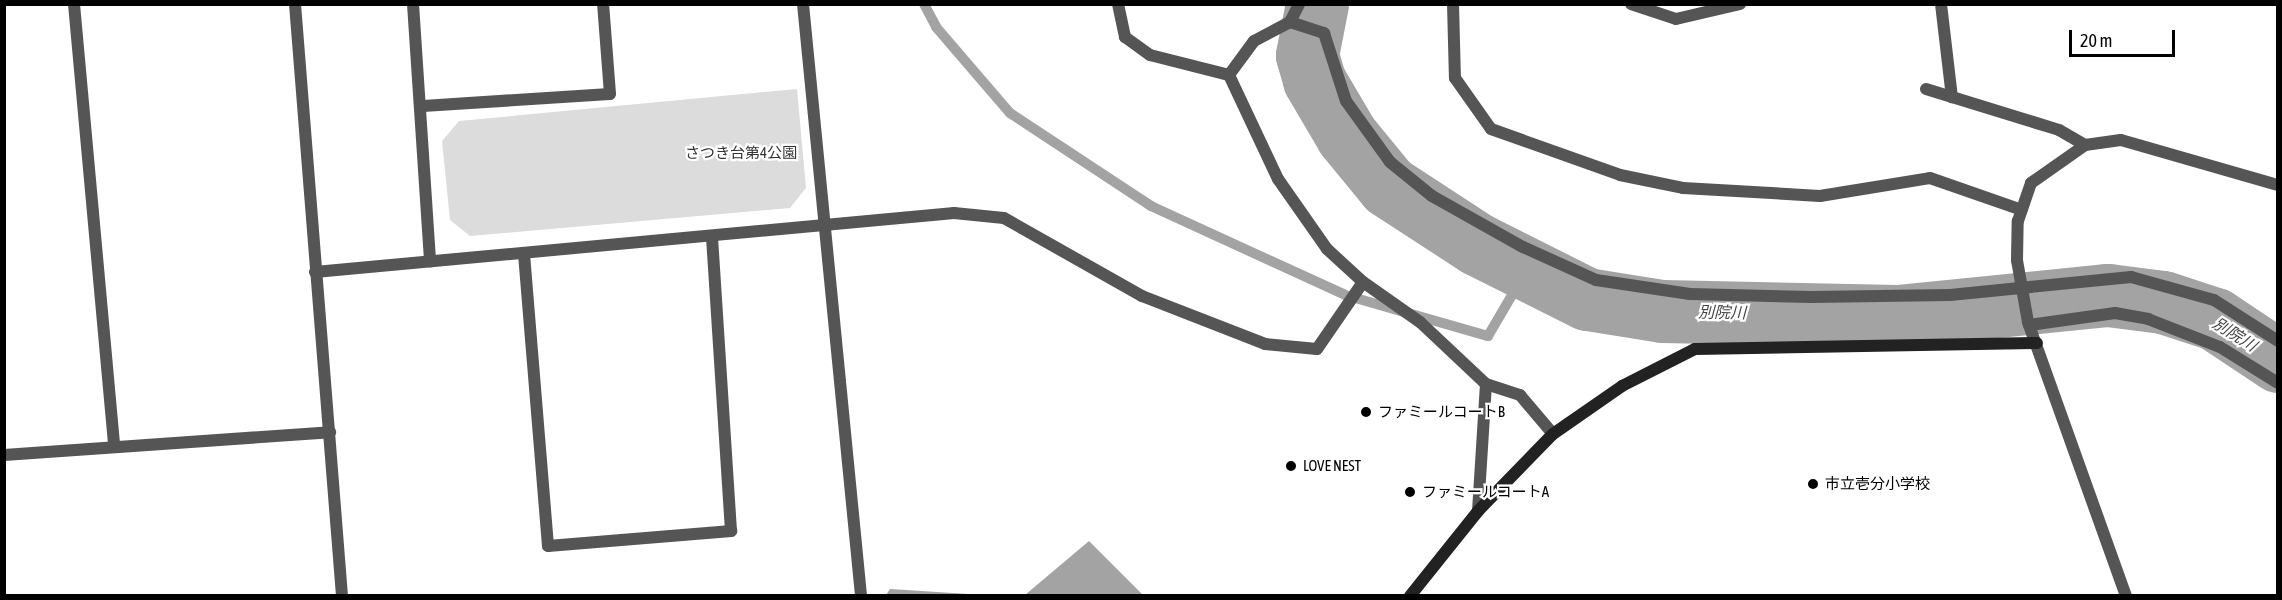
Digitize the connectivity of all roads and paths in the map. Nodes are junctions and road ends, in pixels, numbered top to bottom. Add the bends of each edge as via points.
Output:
1 (74, 4) edge
2 (296, 4) edge
3 (413, 4) edge
4 (603, 4) edge
5 (803, 4) edge
6 (1118, 4) edge
7 (1299, 4) edge
8 (1453, 4) edge
9 (1630, 4) edge
10 (1740, 4) edge
11 (1941, 4) edge
12 (1290, 22) junction
13 (1229, 75) junction
14 (1926, 89) dead end
15 (1952, 97) junction
16 (423, 106) junction
17 (2085, 145) junction
18 (2277, 185) edge
19 (2022, 210) junction
20 (822, 226) junction
21 (712, 237) junction
22 (524, 254) junction
23 (430, 261) junction
24 (315, 272) junction
25 (1363, 282) junction
26 (2021, 285) junction
27 (2029, 323) junction
28 (2277, 341) edge
29 (2037, 343) junction
30 (2277, 383) edge
31 (1486, 384) junction
32 (330, 432) junction
33 (1553, 434) junction
34 (114, 446) junction
35 (4, 455) edge
36 (1478, 511) junction
37 (342, 596) edge
38 (861, 596) edge
39 (1410, 596) edge
40 (2126, 596) edge

1 - 34 street
2 - 24 street
3 - 16 street
4 - 16 street via 610,94
5 - 20 street
6 - 13 street via 1125,37 1150,55
7 - 12 street
8 - 19 street via 1455,78 1491,129 1620,175 1683,188 1820,196 1930,178
9 - 10 street via 1676,19
11 - 15 street
12 - 13 street via 1254,41
12 - 26 street via 1324,33 1346,101 1390,162 1432,196 1523,247 1596,280 1690,294 1811,297 1950,295
13 - 25 street via 1278,179 1327,249
14 - 15 street
15 - 17 street via 2059,129
16 - 23 street
17 - 18 street via 2121,140
17 - 19 street via 2031,183
19 - 26 street via 2017,260
20 - 21 street
20 - 25 street via 954,213 1004,218 1142,296 1265,344 1317,349
20 - 38 street
21 - 22 street
21 - 22 street via 731,531 720,532 548,546
22 - 23 street
23 - 24 street
24 - 32 street
25 - 31 street via 1420,322
26 - 27 street
26 - 28 street via 2131,277 2214,300
27 - 29 street
27 - 30 street via 2115,313 2148,320 2220,347
29 - 33 street via 1695,349 1622,386
29 - 40 street
31 - 33 street via 1520,395
31 - 36 street
32 - 34 street
32 - 37 street
33 - 36 street
34 - 35 street
36 - 39 street

